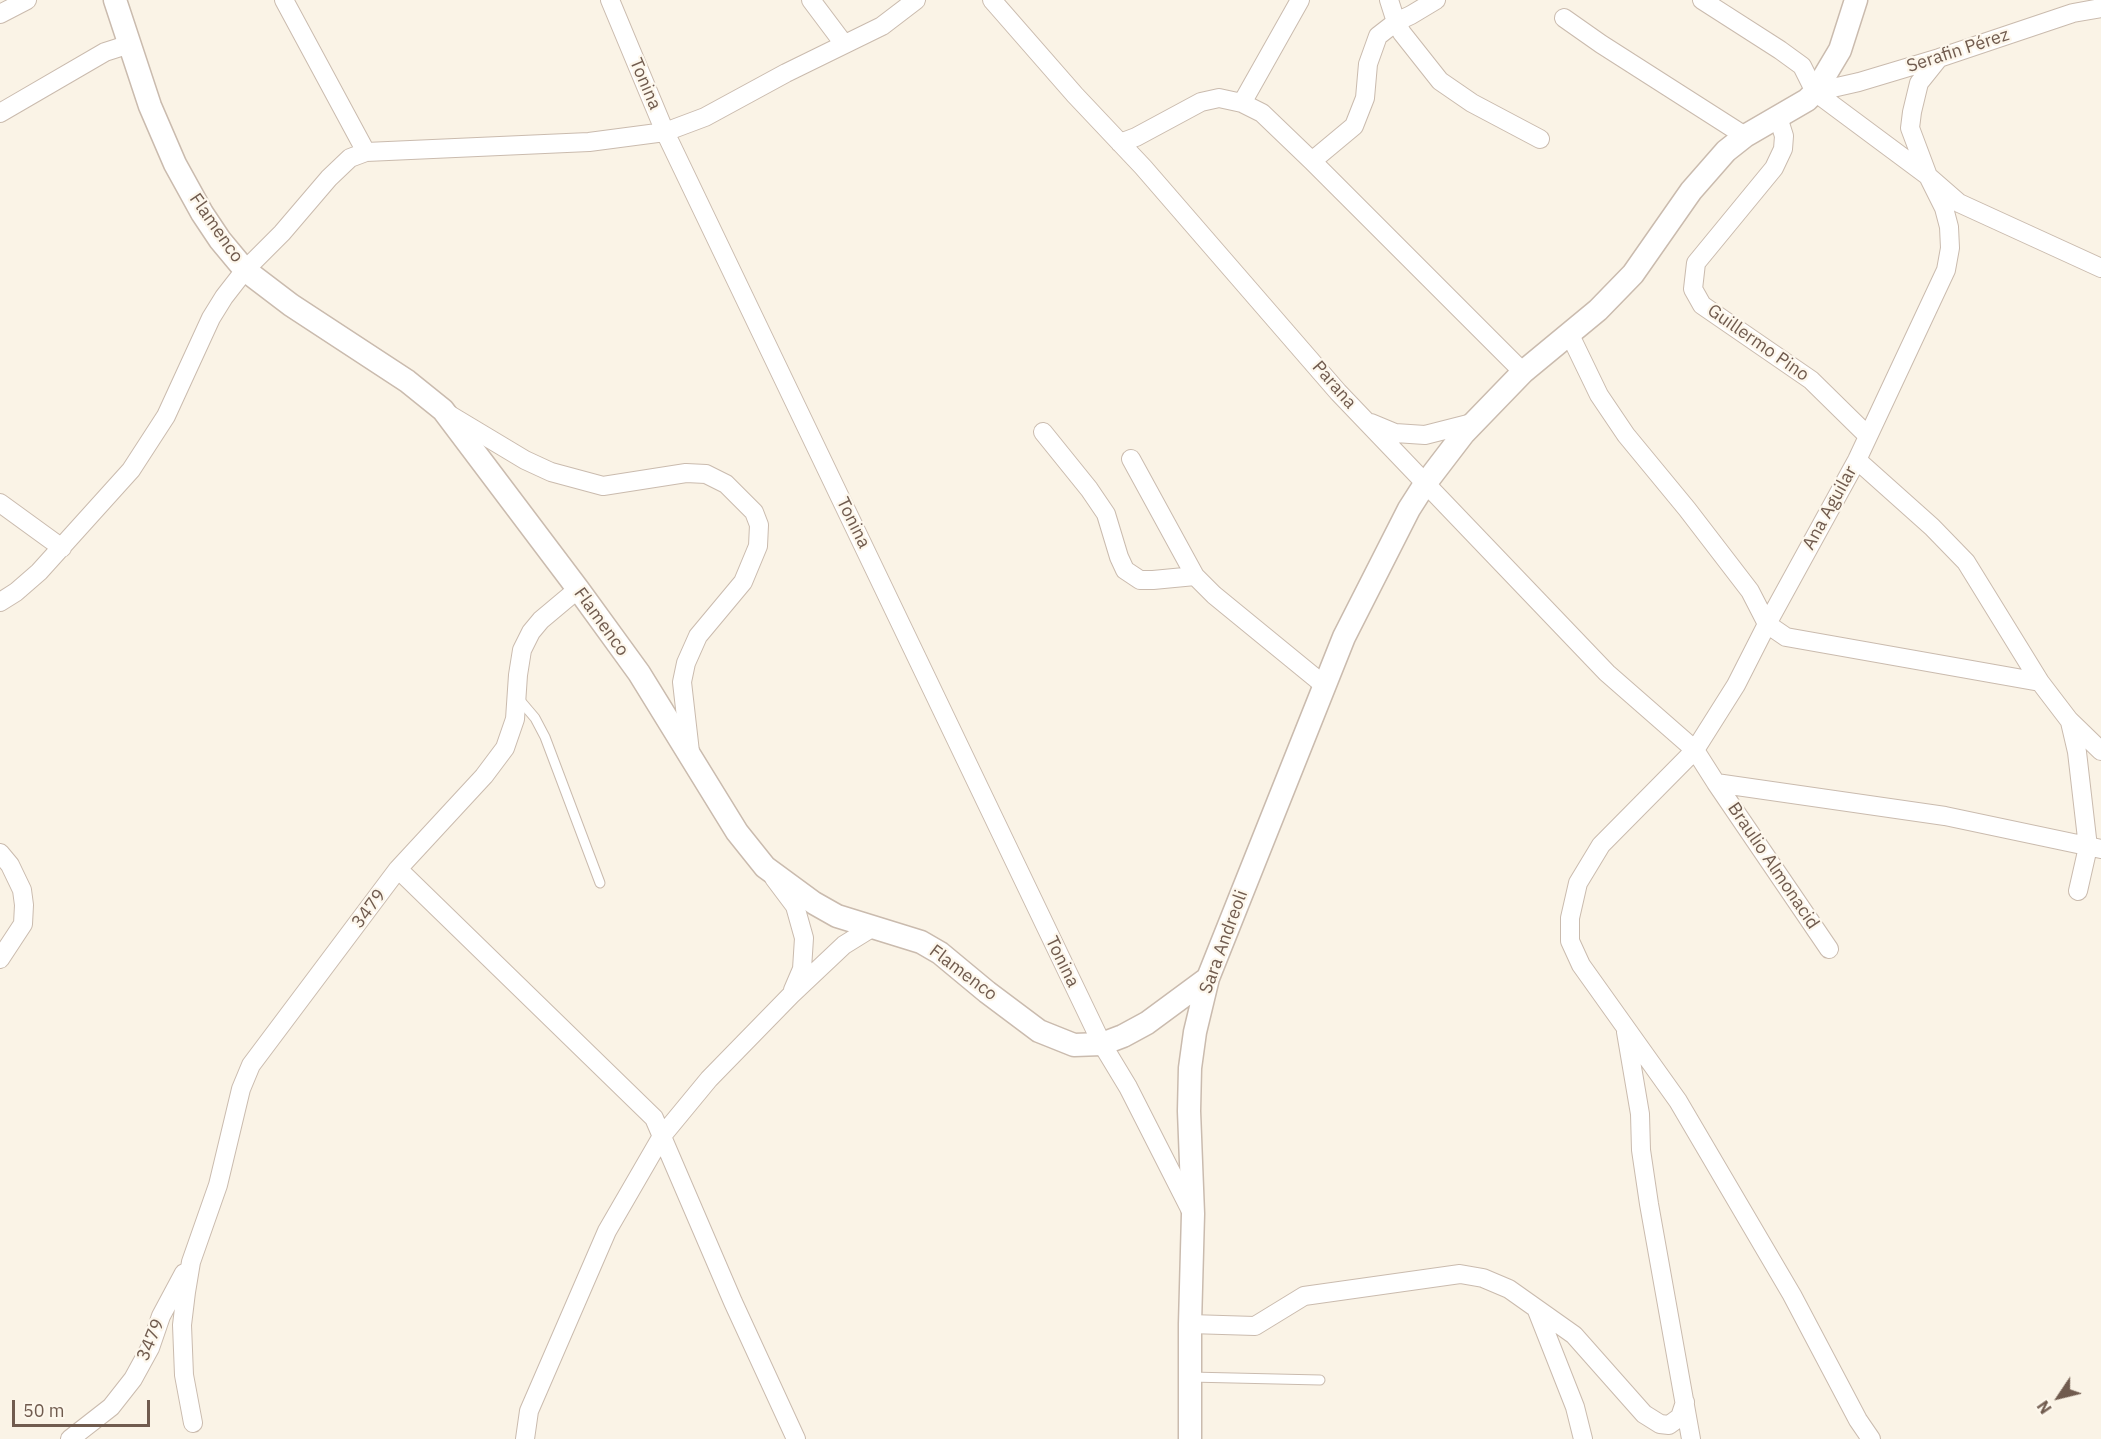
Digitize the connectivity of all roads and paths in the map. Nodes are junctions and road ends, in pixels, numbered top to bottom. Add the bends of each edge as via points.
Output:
1 (27, 0) edge
2 (115, 0) edge
3 (284, 0) edge
4 (610, 0) edge
5 (811, 0) edge
6 (916, 0) edge
7 (992, 0) edge
8 (1300, 0) edge
9 (1389, 0) edge
10 (1436, 0) edge
11 (1702, 0) edge
12 (1856, 0) edge
13 (2101, 8) edge
14 (0, 14) edge
15 (1564, 18) dead end
16 (1396, 22) junction
17 (130, 44) junction
18 (844, 44) junction
19 (1939, 58) junction
20 (1815, 92) junction
21 (1242, 103) junction
22 (0, 113) edge
23 (1778, 117) junction
24 (665, 132) junction
25 (1745, 136) junction
26 (1540, 139) dead end
27 (1120, 143) junction
28 (366, 152) junction
29 (1312, 161) junction
30 (1928, 176) junction
31 (2101, 268) edge
32 (245, 270) junction
33 (1570, 335) junction
34 (1522, 372) junction
35 (443, 410) junction
36 (1366, 421) junction
37 (1476, 422) junction
38 (1043, 432) dead end
39 (1868, 436) junction
40 (1131, 459) dead end
41 (1857, 460) junction
42 (1425, 484) junction
43 (0, 503) edge
44 (62, 548) junction
45 (1195, 576) junction
46 (578, 589) junction
47 (0, 602) edge
48 (1767, 624) junction
49 (2040, 682) junction
50 (1324, 685) junction
51 (516, 696) junction
52 (2069, 720) junction
53 (1695, 750) junction
54 (2101, 751) edge
55 (692, 759) junction
56 (1716, 783) junction
57 (2095, 848) edge
58 (0, 853) edge
59 (765, 867) junction
60 (399, 869) junction
61 (600, 883) dead end
62 (2078, 891) dead end
63 (873, 927) junction
64 (1829, 950) dead end
65 (0, 959) edge
66 (1208, 978) junction
67 (791, 995) junction
68 (1626, 1028) junction
69 (1102, 1044) junction
70 (662, 1136) junction
71 (1193, 1214) junction
72 (194, 1256) junction
73 (1536, 1308) junction
74 (1190, 1324) junction
75 (1190, 1377) junction
76 (1320, 1380) dead end
77 (1684, 1402) junction
78 (193, 1423) dead end
79 (1660, 1424) junction
80 (70, 1439) edge
81 (525, 1439) edge
82 (796, 1439) edge
83 (1190, 1439) edge
84 (1583, 1439) edge
85 (1674, 1439) edge
86 (1691, 1439) edge
87 (1871, 1439) edge

1 - 14 street
2 - 17 street, Flamenco
3 - 28 street
4 - 24 street, Tonina
5 - 18 street
6 - 18 street via 882,26
7 - 27 street, Parana
8 - 21 street
9 - 16 street
10 - 16 street
11 - 20 street via 1802,66
12 - 20 street via 1840,50
13 - 19 street, Serafin Pérez via 2073,13
15 - 25 street
16 - 26 street via 1440,81 1472,104
16 - 29 street via 1378,36 1368,64 1365,98 1354,126
17 - 22 street via 105,52
17 - 32 street, Flamenco via 150,106 175,164 202,213
18 - 24 street via 705,117
19 - 20 street, Serafin Pérez
19 - 30 street, Ana Aguilar via 1919,83 1910,128
20 - 23 street, Sara Andreoli
20 - 30 street
21 - 27 street via 1218,98 1201,102
21 - 29 street via 1262,113
23 - 25 street, Sara Andreoli
23 - 39 street, Guillermo Pino via 1783,149 1774,168 1696,263 1693,289 1702,305 1811,380
24 - 28 street via 589,142
24 - 69 street, Tonina
25 - 33 street, Sara Andreoli via 1691,191 1633,274
27 - 36 street, Parana
28 - 32 street via 351,158 329,178 282,234
29 - 34 street
30 - 31 street via 1959,203
30 - 39 street, Ana Aguilar via 1949,227 1946,270
32 - 35 street, Flamenco
32 - 44 street via 211,318 166,416 131,470
33 - 34 street, Sara Andreoli
33 - 48 street via 1599,394 1626,435 1750,591
34 - 37 street, Sara Andreoli
35 - 46 street, Flamenco
35 - 55 street via 551,472 603,486 687,473 706,474 726,484 754,512 759,525 758,546 743,582 698,636 682,682
36 - 37 street via 1395,433 1425,435
36 - 42 street, Parana
37 - 42 street, Sara Andreoli
38 - 45 street via 1106,514 1125,570 1140,580
39 - 41 street, Ana Aguilar
40 - 45 street
41 - 48 street, Ana Aguilar
41 - 49 street via 1966,562
42 - 50 street, Sara Andreoli via 1344,637
42 - 53 street, Parana via 1607,673
43 - 44 street
44 - 47 street via 32,579
45 - 50 street
46 - 51 street, 3479 via 531,632 522,650
46 - 55 street, Flamenco via 639,673
48 - 49 street via 1786,637
48 - 53 street, Ana Aguilar via 1736,686
49 - 52 street
50 - 66 street, Sara Andreoli
51 - 60 street, 3479 via 515,719 505,748
51 - 61 lane via 545,736
52 - 54 street
52 - 57 street
53 - 56 street, Braulio Almonacid
53 - 68 street, Ana Aguilar via 1601,845 1578,883 1570,918 1570,941 1581,965
55 - 59 street, Flamenco via 737,832
56 - 57 street via 1945,816
56 - 64 street, Braulio Almonacid
57 - 62 street
58 - 65 street via 22,890 24,905 23,924
59 - 63 street, Flamenco via 837,916
59 - 67 street via 795,906 804,938 802,969
60 - 70 street via 644,1107
60 - 72 street, 3479 via 251,1065
63 - 67 street via 844,945
63 - 69 street, Flamenco via 921,942 940,953 1039,1031 1074,1045
66 - 69 street, Flamenco via 1147,1023
66 - 71 street, Sara Andreoli via 1190,1068
67 - 70 street via 709,1079
68 - 77 street via 1649,1204
68 - 87 street, Ana Aguilar via 1678,1101
69 - 71 street, Tonina
70 - 81 street via 607,1231 529,1411
70 - 82 street
71 - 74 street, Sara Andreoli
72 - 78 street, 3479 via 182,1325 184,1375
72 - 80 street, 3479 via 133,1379 111,1407
73 - 74 street via 1509,1289 1460,1274 1304,1296 1255,1326
73 - 79 street via 1574,1335 1644,1414
73 - 84 street via 1575,1407
74 - 75 street, Sara Andreoli
75 - 76 lane
75 - 83 street, Sara Andreoli
77 - 79 street via 1680,1417 1669,1425
77 - 86 street
79 - 85 street

